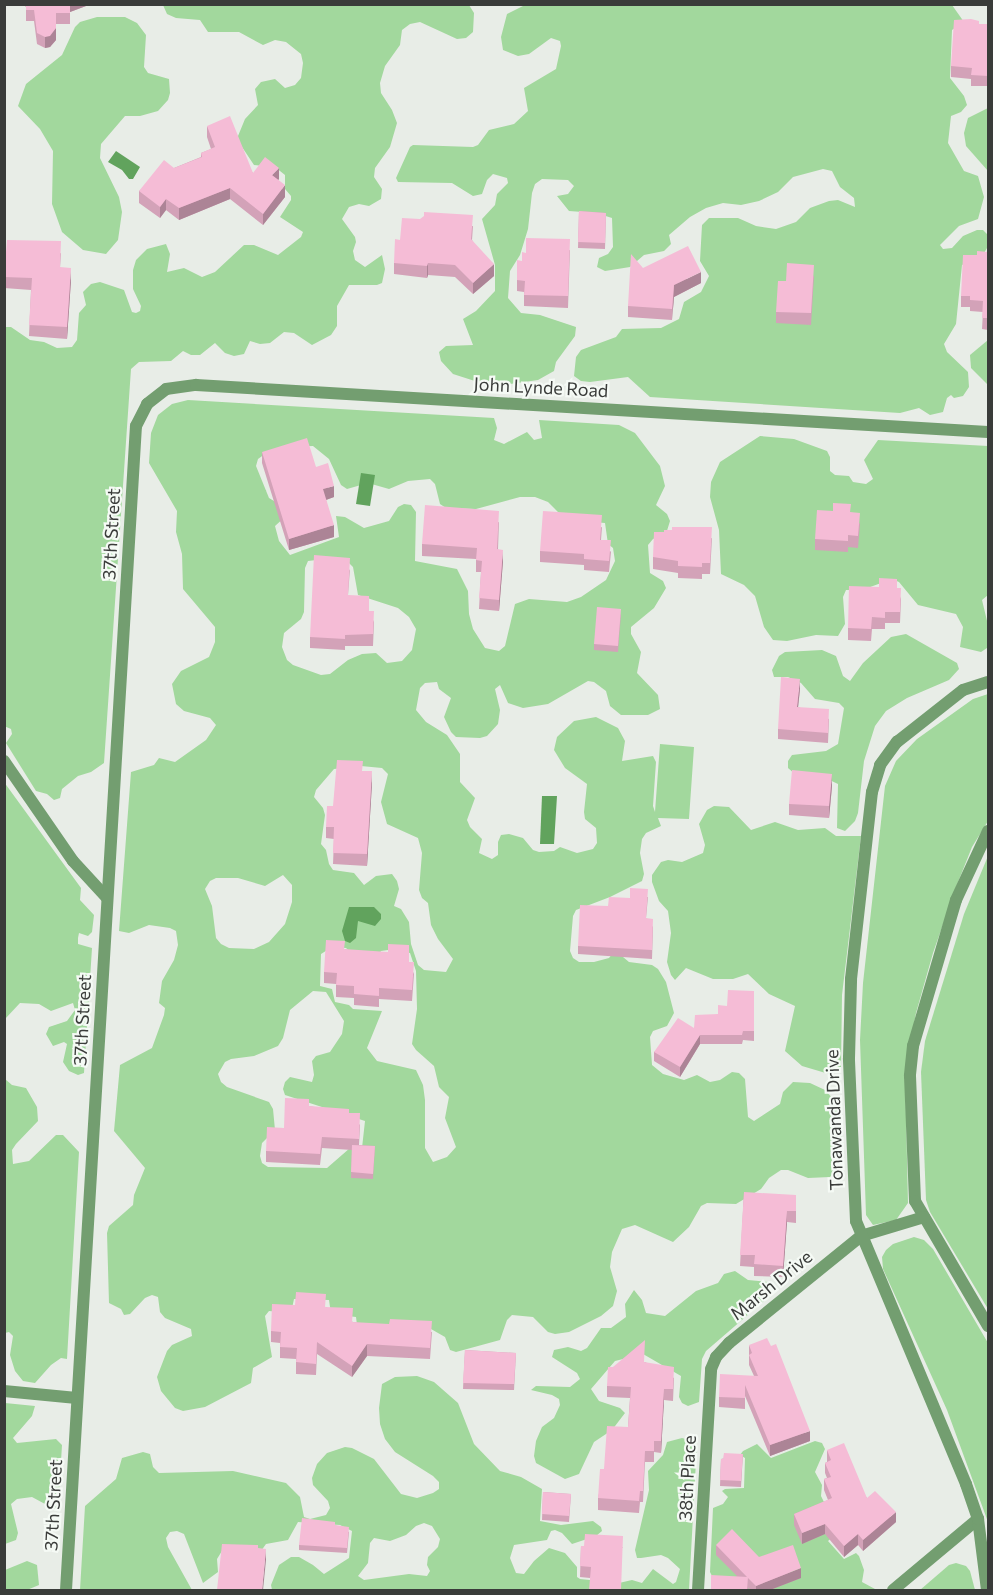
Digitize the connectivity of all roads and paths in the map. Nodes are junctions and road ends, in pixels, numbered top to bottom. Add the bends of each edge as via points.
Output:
1 (988, 432) edge
2 (134, 451) joint
3 (988, 682) edge
4 (4, 760) edge
5 (988, 831) edge
6 (107, 898) junction
7 (924, 1217) junction
8 (861, 1236) junction
9 (988, 1326) edge
10 (711, 1369) joint
11 (4, 1391) edge
12 (77, 1398) junction
13 (978, 1519) junction
14 (66, 1590) edge
15 (698, 1590) edge
16 (893, 1590) edge
17 (987, 1590) edge

1 - 2 street, John Lynde Road via 196,385 166,389 147,404 136,426
2 - 6 street, 37th Street
3 - 8 street, Tonawanda Drive via 963,690 897,742 880,765 872,792 851,979 849,1058 856,1221
4 - 6 street via 73,861
5 - 7 street via 956,900 913,1046 910,1076 915,1202
6 - 12 street, 37th Street
7 - 8 street
7 - 9 street
8 - 10 street, Marsh Drive via 729,1343
8 - 13 street, Tonawanda Drive
10 - 15 street, 38th Place
11 - 12 street
12 - 14 street, 37th Street
13 - 16 street
13 - 17 street, Tonawanda Drive

